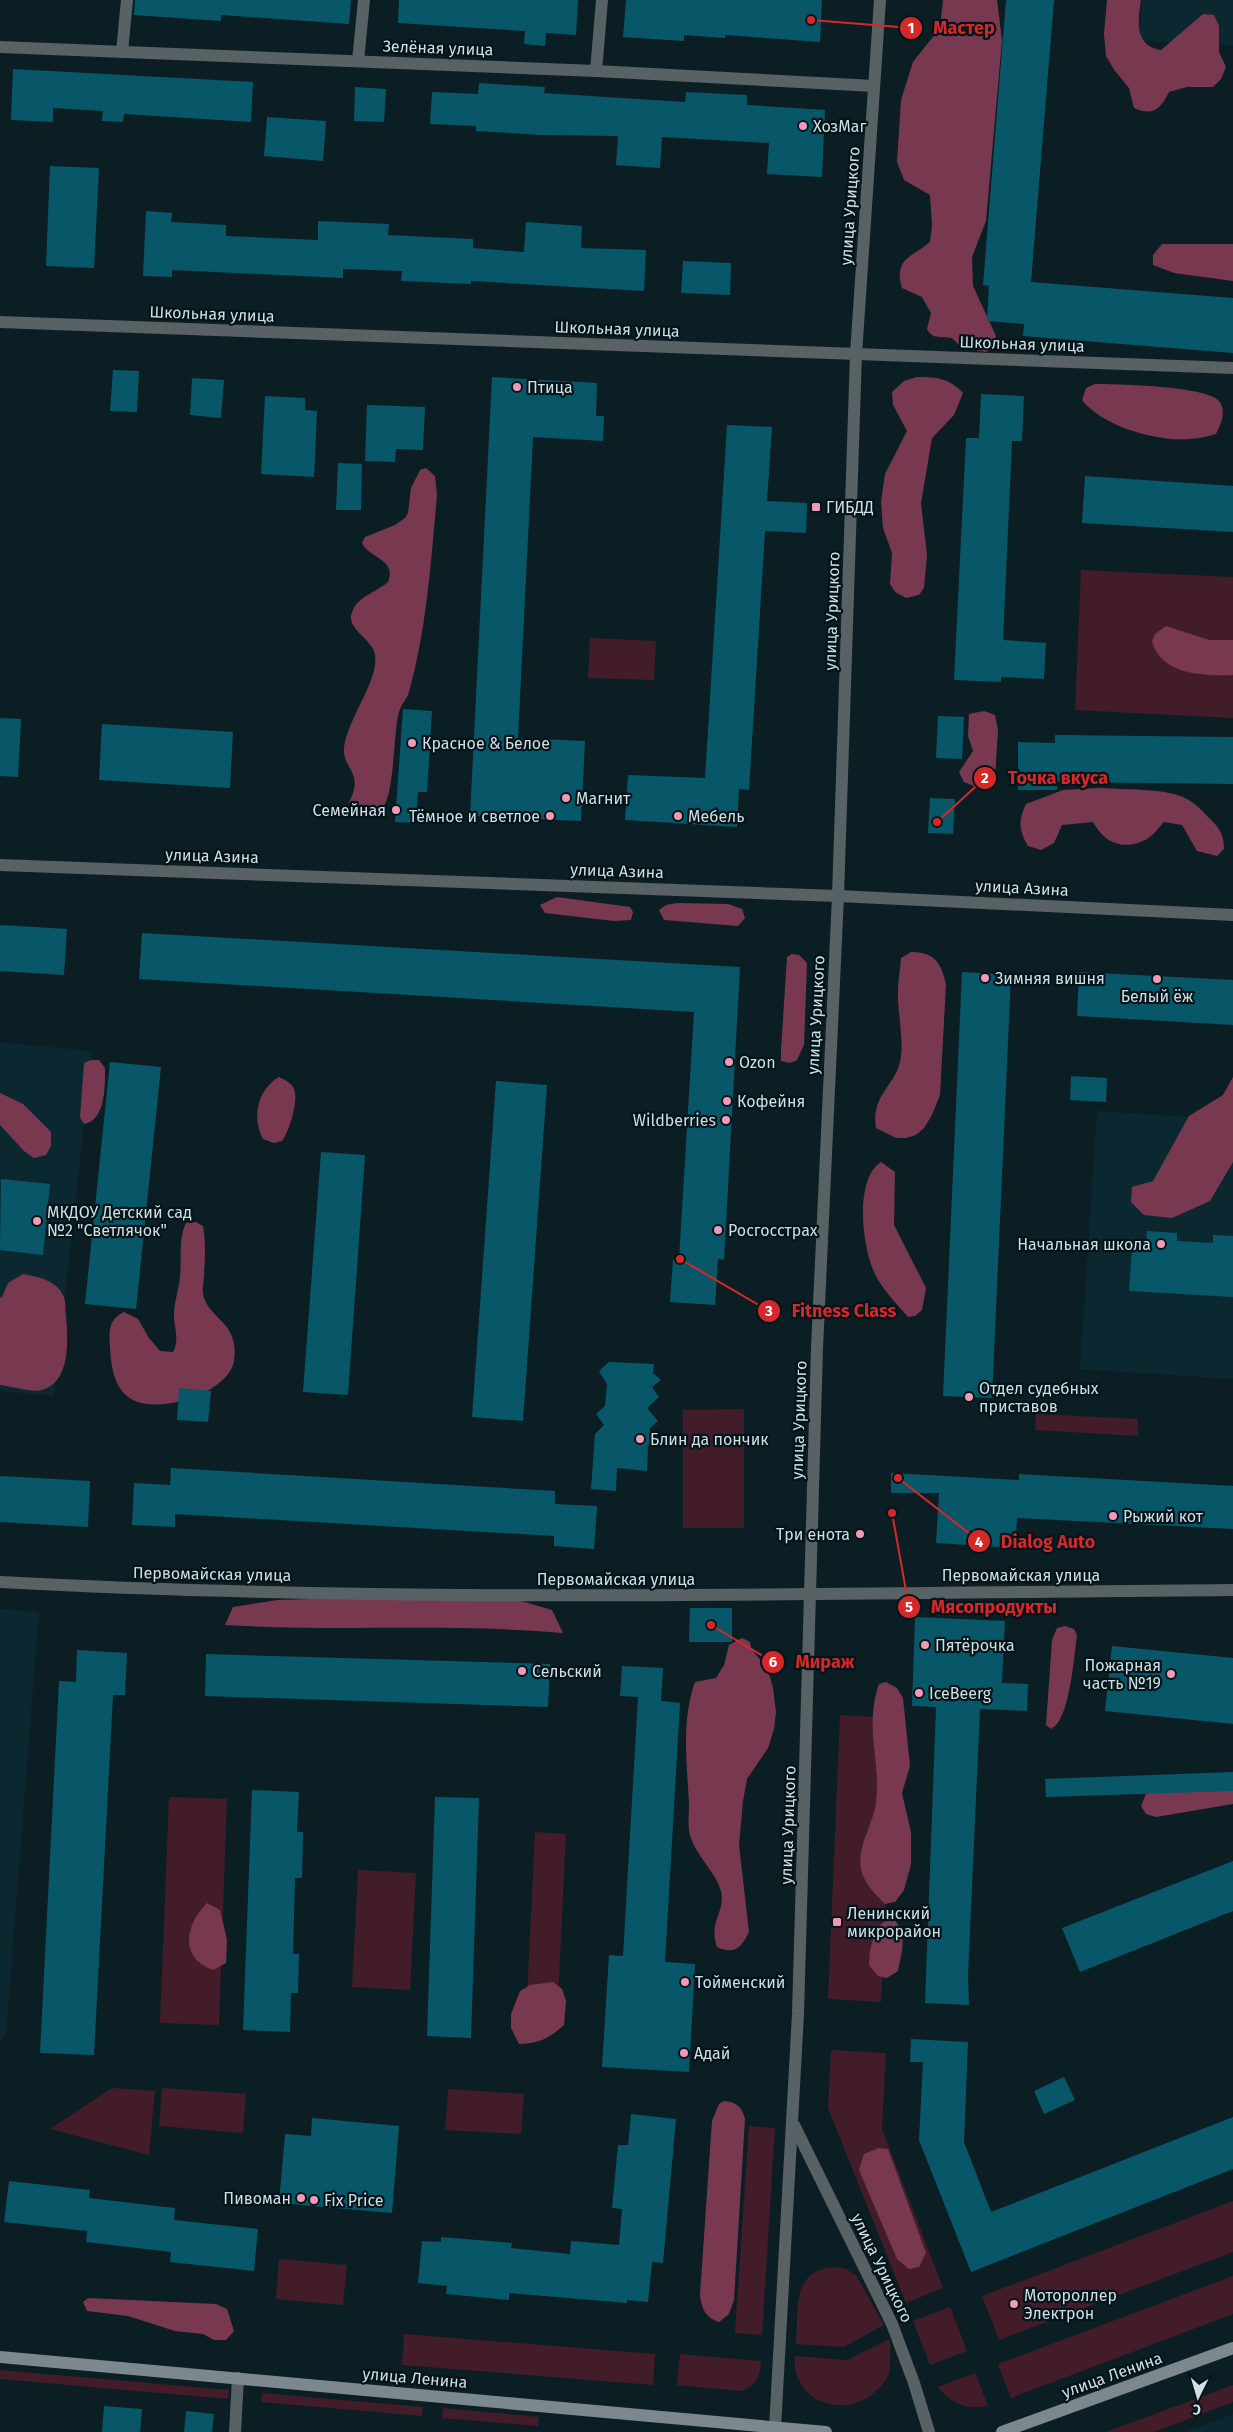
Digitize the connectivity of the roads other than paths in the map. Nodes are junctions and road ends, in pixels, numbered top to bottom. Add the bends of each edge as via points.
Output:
1 (127, 0) edge
2 (364, 0) edge
3 (602, 0) edge
4 (880, 0) edge
5 (0, 47) edge
6 (122, 52) junction
7 (358, 61) junction
8 (596, 71) junction
9 (874, 86) junction
10 (0, 322) edge
11 (856, 354) junction
12 (1233, 368) edge
13 (0, 865) edge
14 (838, 896) junction
15 (1233, 915) edge
16 (0, 1582) edge
17 (1233, 1590) edge
18 (811, 1594) junction
19 (793, 2122) junction
20 (1233, 2348) edge
21 (0, 2357) edge
22 (238, 2378) junction
23 (714, 2427) edge
24 (775, 2428) junction
25 (235, 2432) edge
26 (826, 2432) edge
27 (929, 2432) edge
28 (1002, 2432) edge

1 - 6 street
2 - 7 street
3 - 8 street
4 - 9 street, улица Урицкого
5 - 6 street, Зелёная улица
6 - 7 street, Зелёная улица
7 - 8 street, Зелёная улица
8 - 9 street, Зелёная улица
9 - 11 street, улица Урицкого
10 - 11 street, Школьная улица
11 - 12 street, Школьная улица
11 - 14 street, улица Урицкого
13 - 14 street, улица Азина
14 - 15 street, улица Азина
14 - 18 street, улица Урицкого via 817,1348
16 - 18 street, Первомайская улица via 121,1589 378,1593
17 - 18 street, Первомайская улица
18 - 19 street, улица Урицкого
19 - 24 street, улица Урицкого
19 - 27 street, улица Урицкого via 892,2324
20 - 28 street, улица Ленина
21 - 22 street, улица Ленина
22 - 23 street, улица Ленина
22 - 25 street
23 - 24 street, улица Ленина
24 - 26 street, улица Ленина

